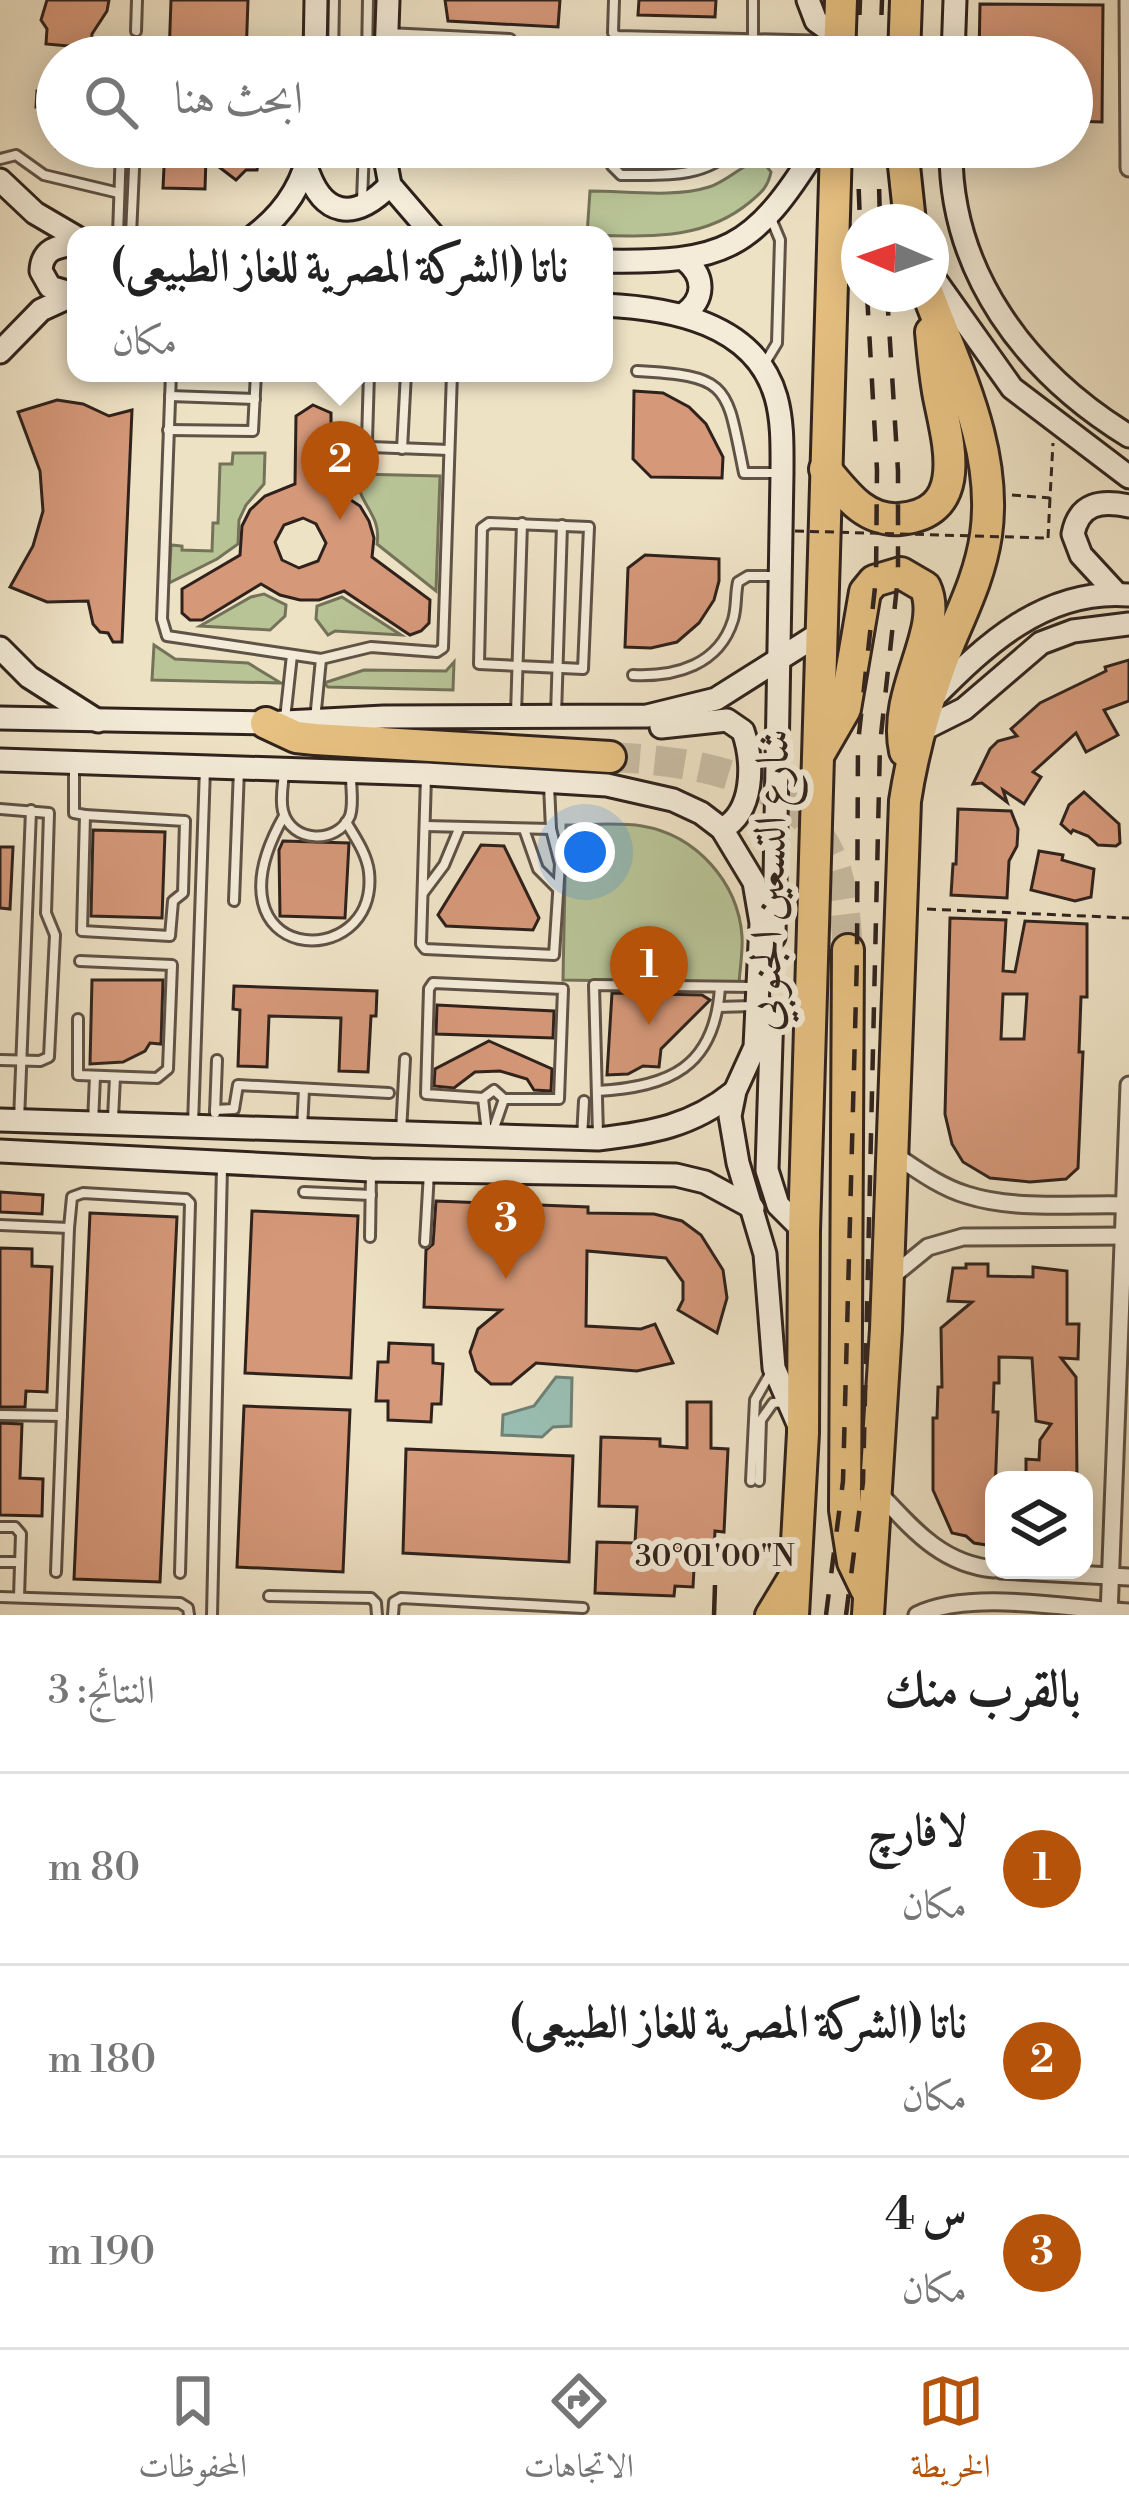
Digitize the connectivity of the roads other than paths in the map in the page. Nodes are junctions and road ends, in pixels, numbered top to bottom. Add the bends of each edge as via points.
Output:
1 (137, 0) edge
2 (316, 0) edge
3 (334, 0) edge
4 (368, 0) edge
5 (388, 0) edge
6 (614, 0) edge
7 (754, 0) edge
8 (808, 0) edge
9 (841, 0) edge
10 (906, 0) edge
11 (955, 0) edge
12 (1128, 0) edge
13 (136, 31) dead end
14 (387, 33) junction
15 (315, 36) edge
16 (333, 36) edge
17 (367, 36) edge
18 (387, 36) edge
19 (448, 36) edge
20 (617, 36) edge
21 (753, 36) edge
22 (830, 36) edge
23 (839, 36) edge
24 (905, 36) edge
25 (954, 36) edge
26 (0, 159) edge
27 (121, 168) edge
28 (134, 168) edge
29 (303, 168) edge
30 (311, 168) edge
31 (363, 168) edge
32 (387, 168) edge
33 (613, 168) edge
34 (706, 168) edge
35 (802, 168) edge
36 (835, 168) edge
37 (904, 168) edge
38 (952, 168) edge
39 (1129, 168) edge
40 (0, 179) edge
41 (390, 185) junction
42 (119, 193) junction
43 (908, 204) edge
44 (362, 208) junction
45 (770, 215) junction
46 (118, 226) edge
47 (131, 226) edge
48 (264, 226) edge
49 (426, 226) edge
50 (67, 234) edge
51 (67, 243) edge
52 (613, 261) edge
53 (686, 261) junction
54 (67, 292) edge
55 (67, 298) edge
56 (613, 306) edge
57 (931, 312) edge
58 (938, 312) edge
59 (949, 312) edge
60 (685, 314) junction
61 (0, 352) edge
62 (637, 371) dead end
63 (767, 377) junction
64 (171, 382) edge
65 (256, 382) edge
66 (369, 382) edge
67 (406, 382) edge
68 (452, 382) edge
69 (170, 397) junction
70 (255, 399) junction
71 (168, 430) junction
72 (1129, 436) edge
73 (402, 449) junction
74 (450, 450) junction
75 (826, 469) junction
76 (782, 473) junction
77 (1129, 477) edge
78 (1129, 506) edge
79 (522, 524) junction
80 (562, 525) junction
81 (780, 575) junction
82 (1123, 594) edge
83 (1129, 623) edge
84 (822, 632) junction
85 (0, 648) edge
86 (292, 655) junction
87 (321, 659) junction
88 (779, 662) junction
89 (518, 668) junction
90 (557, 669) junction
91 (633, 675) dead end
92 (516, 715) junction
93 (556, 715) junction
94 (476, 717) junction
95 (0, 718) edge
96 (922, 718) junction
97 (314, 721) junction
98 (98, 722) junction
99 (276, 723) junction
100 (818, 756) junction
101 (610, 757) tunnel mouth
102 (0, 760) edge
103 (74, 763) junction
104 (205, 766) junction
105 (239, 768) junction
106 (910, 769) junction
107 (284, 771) junction
108 (351, 772) junction
109 (426, 775) junction
110 (549, 781) junction
111 (0, 809) edge
112 (31, 810) junction
113 (85, 815) junction
114 (284, 816) junction
115 (346, 822) junction
116 (425, 826) junction
117 (459, 829) junction
118 (524, 829) junction
119 (551, 829) junction
120 (722, 829) junction
121 (559, 890) junction
122 (422, 894) junction
123 (234, 901) dead end
124 (848, 950) tunnel mouth
125 (80, 962) dead end
126 (720, 987) junction
127 (764, 993) junction
128 (718, 1007) junction
129 (78, 1019) dead end
130 (404, 1059) dead end
131 (0, 1060) edge
132 (218, 1060) dead end
133 (21, 1061) junction
134 (95, 1076) junction
135 (115, 1077) junction
136 (1129, 1085) edge
137 (304, 1088) junction
138 (597, 1091) junction
139 (735, 1091) junction
140 (389, 1094) dead end
141 (483, 1098) junction
142 (504, 1099) junction
143 (584, 1101) dead end
144 (10, 1121) edge
145 (208, 1121) junction
146 (103, 1125) junction
147 (302, 1130) junction
148 (401, 1134) junction
149 (490, 1138) junction
150 (590, 1140) junction
151 (768, 1144) junction
152 (734, 1148) junction
153 (0, 1151) edge
154 (892, 1154) junction
155 (223, 1161) junction
156 (371, 1170) junction
157 (429, 1172) junction
158 (582, 1176) junction
159 (692, 1176) junction
160 (304, 1192) dead end
161 (370, 1195) junction
162 (1125, 1205) edge
163 (754, 1209) junction
164 (0, 1225) edge
165 (70, 1228) junction
166 (804, 1232) junction
167 (1125, 1236) edge
168 (370, 1237) dead end
169 (425, 1242) dead end
170 (887, 1280) junction
171 (774, 1368) junction
172 (1122, 1399) edge
173 (788, 1402) junction
174 (0, 1415) edge
175 (62, 1416) junction
176 (803, 1432) junction
177 (876, 1489) junction
178 (0, 1527) edge
179 (0, 1562) edge
180 (20, 1562) junction
181 (985, 1568) edge
182 (795, 1569) junction
183 (56, 1572) dead end
184 (180, 1573) dead end
185 (1093, 1575) edge
186 (1110, 1576) junction
187 (1129, 1577) edge
188 (269, 1596) dead end
189 (0, 1597) edge
190 (19, 1597) junction
191 (869, 1604) edge
192 (583, 1608) dead end
193 (1129, 1612) edge
194 (1109, 1613) edge
195 (189, 1615) edge
196 (212, 1615) edge
197 (377, 1615) edge
198 (393, 1615) edge
199 (768, 1615) edge
200 (793, 1615) edge
201 (917, 1615) edge

1 - 13 lane
2 - 15 street
3 - 16 lane
4 - 17 lane
5 - 14 street
6 - 20 lane
7 - 21 lane
8 - 22 street
9 - 23 highway
10 - 24 highway
11 - 25 street
12 - 39 street
14 - 18 street
14 - 19 lane
26 - 42 lane via 16,155 44,175
27 - 42 lane
28 - 47 lane
29 - 48 street via 286,205
30 - 44 street via 328,203
31 - 44 lane
32 - 41 street
33 - 34 lane via 680,175
35 - 45 street
36 - 75 highway, شارع التسعين الجنوبي
37 - 43 highway
38 - 72 street via 971,259 1008,328 1079,404
40 - 50 street
41 - 44 street
41 - 49 street
42 - 46 lane
45 - 53 street via 731,244
45 - 63 lane via 781,240 777,344
51 - 54 street via 45,254 40,271 50,287
52 - 53 street
53 - 60 street via 701,288
55 - 61 street via 41,310
56 - 60 street
57 - 75 highway via 949,441 943,496 910,518 873,515
58 - 96 highway via 981,442 987,531
59 - 77 street via 1002,376
60 - 63 street via 739,344
62 - 76 lane via 715,386 738,430 744,472
63 - 76 street via 780,417
64 - 69 lane
65 - 70 lane
66 - 73 lane via 368,445
67 - 73 lane
68 - 74 lane
69 - 70 lane
69 - 71 lane
70 - 71 lane via 253,431
71 - 86 lane via 167,636
73 - 74 lane
74 - 87 lane via 443,648 371,647
75 - 84 highway, شارع التسعين الجنوبي
76 - 81 street
78 - 82 street via 1090,506 1073,534 1081,556
79 - 80 lane
79 - 89 lane
79 - 89 lane via 482,526 477,658 481,666
80 - 90 lane
80 - 90 lane via 589,527 586,666
81 - 88 street
81 - 91 lane via 738,582 732,626 700,664
82 - 96 street via 1050,607 1021,621 994,638
83 - 96 street via 1041,643 964,709
84 - 88 street
84 - 100 highway, شارع التسعين الجنوبي
85 - 98 street
86 - 87 lane
86 - 99 lane
87 - 97 lane
88 - 93 street via 716,699 666,714
88 - 127 street
89 - 90 lane
89 - 92 lane
90 - 93 lane
92 - 93 street
92 - 94 street
94 - 97 street
94 - 120 street via 575,727 735,723 747,740 747,800 737,821
95 - 98 street
96 - 106 highway
97 - 99 street
98 - 99 street
99 - 101 highway via 315,739
100 - 106 highway via 845,709 865,592 901,573 932,600 902,707
100 - 166 highway, شارع التسعين الجنوبي
102 - 103 street
103 - 104 street
103 - 113 lane via 74,813
104 - 105 street
104 - 145 lane
105 - 107 street
105 - 123 lane
106 - 154 highway
107 - 108 street
107 - 114 lane
108 - 109 street
108 - 115 lane
109 - 110 street
109 - 116 lane
110 - 119 lane
110 - 120 street via 644,791
111 - 112 lane
112 - 133 lane
112 - 133 lane via 50,817 46,913 55,935 50,1052 44,1061
113 - 113 lane via 82,932 170,935 173,901 183,893 185,820
114 - 115 lane via 316,837
114 - 115 lane via 262,862 261,898 278,928 309,942 343,933 364,906 370,871
116 - 117 lane
116 - 122 lane
117 - 118 lane
117 - 122 lane
118 - 119 lane
118 - 121 lane via 538,869
119 - 121 lane
120 - 127 street via 759,903
121 - 122 lane via 550,957 422,948
124 - 191 highway via 845,1510
125 - 135 lane via 173,967 168,1069 157,1078
126 - 127 lane
126 - 128 lane
126 - 138 lane via 594,985
127 - 128 lane
127 - 139 street via 755,1047
127 - 151 street
128 - 138 lane via 684,1070 650,1086
129 - 134 lane via 76,1073
130 - 148 lane
131 - 133 lane
132 - 145 lane
133 - 144 lane
134 - 135 lane
134 - 146 lane
135 - 146 lane
136 - 162 street
137 - 140 lane
137 - 145 lane via 238,1085 234,1109
137 - 147 lane
138 - 150 lane
139 - 150 street via 676,1127
139 - 152 street
141 - 142 lane via 494,1090
141 - 142 lane via 426,1094 433,983 563,989 559,1099
141 - 149 lane
142 - 149 lane
143 - 150 lane
144 - 146 street
145 - 146 street
145 - 147 street
147 - 148 street
148 - 149 street
149 - 150 street
150 - 158 street
151 - 152 street
151 - 166 street via 771,1188
152 - 159 street
152 - 163 street
153 - 155 street
154 - 162 street via 969,1196
154 - 170 highway
155 - 156 street
155 - 196 lane
156 - 157 street
156 - 161 lane
157 - 158 street
157 - 169 lane
158 - 159 street
159 - 163 street
160 - 161 lane
161 - 168 lane
162 - 167 street
163 - 171 street
164 - 165 lane
165 - 175 lane
165 - 184 lane via 78,1193 190,1203
166 - 176 highway, شارع التسعين الجنوبي
167 - 170 street via 946,1240
167 - 172 street
170 - 177 highway
171 - 173 street
171 - 173 lane via 755,1400 755,1481 763,1415 773,1403
172 - 186 street
173 - 176 street
174 - 175 lane
175 - 183 lane
176 - 182 highway, شارع التسعين الجنوبي
177 - 181 street via 923,1540
177 - 191 highway
178 - 180 lane via 19,1530
179 - 180 lane
180 - 190 lane
182 - 199 main road
182 - 200 highway, شارع التسعين الجنوبي
185 - 186 street
186 - 187 street
186 - 194 street
188 - 197 lane via 371,1598
189 - 190 lane
190 - 195 lane via 180,1603
192 - 198 lane via 400,1598
193 - 194 street
194 - 201 street via 976,1602

